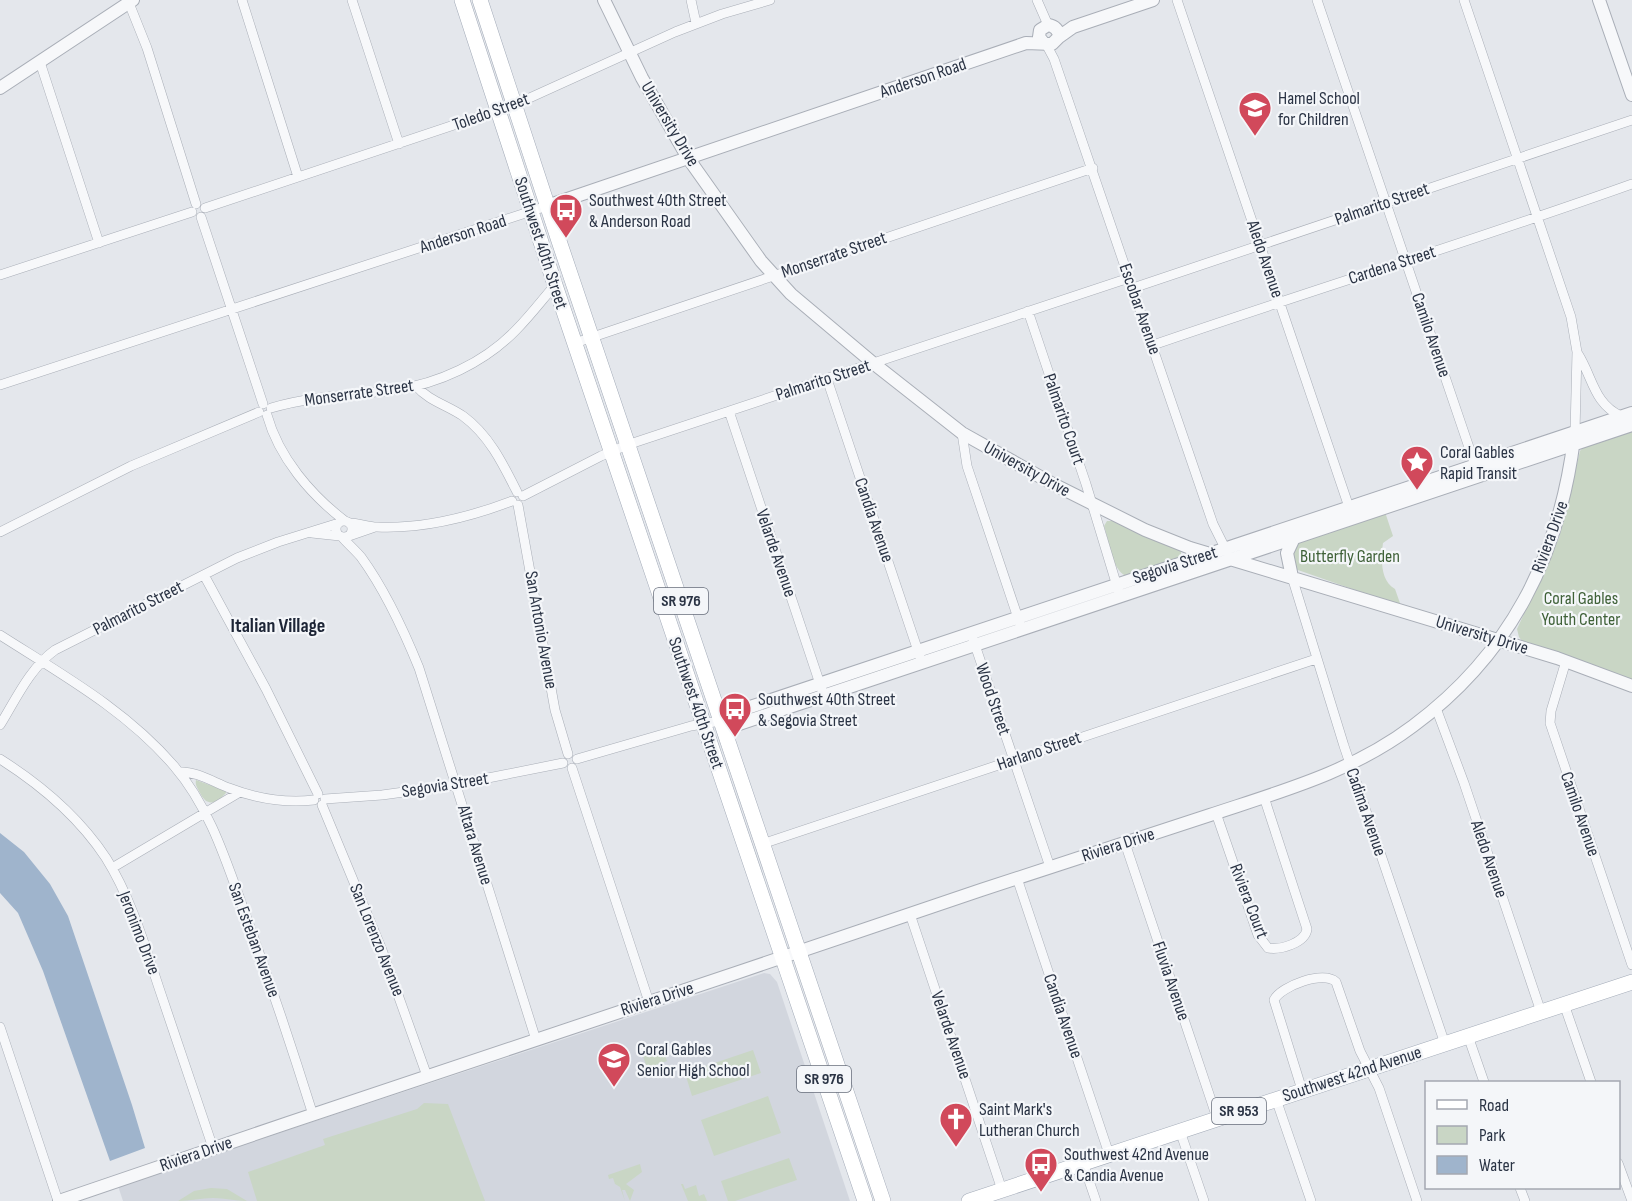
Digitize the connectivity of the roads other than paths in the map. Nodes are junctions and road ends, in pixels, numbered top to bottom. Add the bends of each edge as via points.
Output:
1 (242, 0) edge
2 (352, 0) edge
3 (462, 0) edge
4 (480, 0) edge
5 (604, 0) edge
6 (691, 0) edge
7 (770, 0) edge
8 (1037, 0) edge
9 (1153, 0) edge
10 (1177, 0) edge
11 (1317, 0) edge
12 (1464, 0) edge
13 (1599, 0) edge
14 (131, 1) edge
15 (696, 23) junction
16 (1048, 35) junction
17 (628, 53) junction
18 (40, 62) junction
19 (0, 88) edge
20 (1632, 95) edge
21 (514, 105) junction
22 (498, 111) junction
23 (1632, 120) edge
24 (399, 144) junction
25 (688, 158) junction
26 (1518, 159) junction
27 (1093, 168) junction
28 (298, 177) junction
29 (1632, 184) edge
30 (1386, 203) junction
31 (547, 206) junction
32 (199, 210) junction
33 (530, 212) junction
34 (1538, 217) junction
35 (99, 243) junction
36 (1260, 245) junction
37 (1405, 262) junction
38 (0, 275) edge
39 (774, 276) junction
40 (1130, 278) junction
41 (555, 285) junction
42 (1133, 288) junction
43 (1280, 301) junction
44 (231, 309) junction
45 (1028, 311) junction
46 (591, 338) junction
47 (575, 344) junction
48 (1153, 345) junction
49 (1577, 352) junction
50 (873, 363) junction
51 (827, 379) junction
52 (0, 386) edge
53 (416, 386) junction
54 (265, 410) junction
55 (729, 411) junction
56 (1627, 414) edge
57 (1632, 425) edge
58 (962, 433) junction
59 (1574, 438) junction
60 (627, 445) junction
61 (611, 451) junction
62 (1475, 465) junction
63 (518, 498) junction
64 (1092, 503) junction
65 (1351, 513) junction
66 (344, 529) junction
67 (0, 532) edge
68 (1294, 538) junction
69 (1210, 554) junction
70 (1228, 554) junction
71 (204, 575) junction
72 (1292, 578) junction
73 (1118, 590) junction
74 (1020, 623) junction
75 (0, 635) edge
76 (973, 639) junction
77 (1498, 641) junction
78 (920, 657) junction
79 (1316, 659) junction
80 (41, 661) junction
81 (1566, 661) junction
82 (1632, 686) edge
83 (822, 689) junction
84 (1436, 708) junction
85 (720, 721) junction
86 (703, 723) junction
87 (0, 725) edge
88 (0, 759) edge
89 (1014, 760) junction
90 (570, 761) junction
91 (1350, 765) junction
92 (179, 772) junction
93 (457, 784) junction
94 (240, 792) junction
95 (1264, 797) junction
96 (320, 799) junction
97 (206, 812) junction
98 (1216, 813) junction
99 (1125, 843) junction
100 (762, 844) junction
101 (1050, 867) junction
102 (112, 868) junction
103 (1017, 878) junction
104 (910, 914) junction
105 (798, 951) junction
106 (783, 957) junction
107 (1632, 965) edge
108 (1632, 982) edge
109 (649, 1002) junction
110 (1564, 1004) junction
111 (1540, 1012) junction
112 (0, 1027) edge
113 (1468, 1036) junction
114 (536, 1040) junction
115 (1445, 1044) junction
116 (1369, 1070) junction
117 (427, 1076) junction
118 (1483, 1081) edge
119 (1590, 1081) edge
120 (1302, 1090) junction
121 (1276, 1099) junction
122 (312, 1115) junction
123 (1217, 1118) junction
124 (1180, 1131) junction
125 (213, 1148) junction
126 (1109, 1154) junction
127 (1083, 1163) junction
128 (1620, 1168) edge
129 (993, 1195) edge
130 (58, 1201) edge
131 (865, 1201) edge
132 (883, 1201) edge
133 (969, 1201) edge
134 (1096, 1201) edge
135 (1204, 1201) edge
136 (1311, 1201) edge
137 (1418, 1201) edge
138 (1632, 1201) edge

1 - 28 street
2 - 24 street
3 - 22 main road, Southwest 40th Street / SR 976
4 - 21 main road, Southwest 40th Street / SR 976
5 - 17 street, University Drive
6 - 15 street
7 - 15 street, Toledo Street
8 - 16 street, Escobar Avenue
9 - 16 street
10 - 36 street, Aledo Avenue
11 - 30 street, Camilo Avenue
12 - 26 street, Riviera Drive
13 - 20 street
14 - 18 street
14 - 32 street, Altara Avenue
15 - 17 street, Toledo Street
16 - 25 street, Anderson Road
16 - 27 street, Escobar Avenue
17 - 21 street, Toledo Street
17 - 25 street, University Drive
18 - 19 street
18 - 35 street
21 - 22 street, Toledo Street
21 - 31 main road, Southwest 40th Street / SR 976
22 - 24 street, Toledo Street
22 - 33 main road, Southwest 40th Street / SR 976
23 - 26 street, Palmarito Street
24 - 28 street, Toledo Street
25 - 31 street, Anderson Road
25 - 39 street, University Drive
26 - 30 street, Palmarito Street
26 - 34 street, Riviera Drive
27 - 39 street, Monserrate Street
27 - 40 street, Escobar Avenue
28 - 32 street, Toledo Street
29 - 34 street, Cardena Street
30 - 36 street, Palmarito Street
30 - 37 street, Camilo Avenue
31 - 33 street, Anderson Road
31 - 46 main road, Southwest 40th Street / SR 976
32 - 35 street, Toledo Street
32 - 44 street, Altara Avenue
33 - 41 main road, Southwest 40th Street / SR 976
33 - 44 street, Anderson Road
34 - 37 street, Cardena Street
34 - 49 street, Riviera Drive via 1571,317
35 - 38 street, Toledo Street
36 - 42 street, Palmarito Street
36 - 43 street, Aledo Avenue
37 - 43 street, Cardena Street
37 - 62 street, Camilo Avenue
39 - 46 street, Monserrate Street
39 - 50 street, University Drive
40 - 42 street, Escobar Avenue
40 - 45 street, Palmarito Street
41 - 47 main road, Southwest 40th Street / SR 976
41 - 53 street, Monserrate Street via 516,330 490,352 452,373
42 - 48 street, Escobar Avenue
43 - 48 street, Cardena Street
43 - 65 street, Aledo Avenue
44 - 52 street, Anderson Road
44 - 54 street, Altara Avenue
45 - 50 street, Palmarito Street
45 - 64 street, Palmarito Court
46 - 47 street, Monserrate Street
46 - 60 main road, Southwest 40th Street / SR 976
47 - 61 main road, Southwest 40th Street / SR 976
48 - 70 street, Escobar Avenue via 1213,524
49 - 56 street via 1602,404 1610,411
49 - 59 street, Riviera Drive
50 - 51 street, Palmarito Street
50 - 58 street, University Drive
51 - 55 street, Palmarito Street
51 - 78 street, Candia Avenue
53 - 54 street, Monserrate Street via 315,398
53 - 63 street, San Antonio Avenue via 467,420 486,438
54 - 66 street, Altara Avenue via 289,461
54 - 67 street, Monserrate Street via 131,466
55 - 60 street, Palmarito Street
55 - 83 street, Velarde Avenue
56 - 59 street, Segovia Street
57 - 59 street, Segovia Street
58 - 64 street, University Drive
58 - 74 street via 967,466
59 - 62 street, Segovia Street
59 - 65 street, Segovia Street
59 - 77 street, Riviera Drive via 1563,503 1546,554
60 - 61 street, Palmarito Street
60 - 85 main road, Southwest 40th Street / SR 976
61 - 63 street, Palmarito Street
61 - 86 main road, Southwest 40th Street / SR 976
62 - 65 street, Segovia Street
63 - 66 street, Palmarito Street via 431,523
63 - 90 street, San Antonio Avenue via 555,710
64 - 69 street, University Drive via 1158,535
64 - 73 street, Palmarito Court
65 - 68 street, Segovia Street
65 - 70 street, Segovia Street
66 - 71 street, Palmarito Street via 309,533 258,549
66 - 93 street, Altara Avenue via 383,594 415,659
68 - 70 street, Segovia Street
68 - 72 street via 1287,553
69 - 70 street, University Drive
69 - 73 street, Segovia Street
70 - 72 street, University Drive
70 - 73 street, Segovia Street
71 - 80 street, Palmarito Street
71 - 96 street, San Lorenzo Avenue via 279,713
72 - 77 street, University Drive
72 - 79 street, Cadima Avenue
73 - 74 street, Segovia Street
74 - 76 street, Segovia Street
75 - 80 street, San Esteban Avenue
76 - 78 street, Segovia Street
76 - 89 street, Wood Street
77 - 81 street, University Drive
77 - 84 street, Riviera Drive
78 - 83 street, Segovia Street
79 - 89 street, Harlano Street
79 - 91 street, Cadima Avenue
80 - 87 street, Palmarito Street
80 - 92 street, San Esteban Avenue via 101,700
81 - 82 street, University Drive
81 - 107 street, Camilo Avenue via 1550,723
83 - 85 street, Segovia Street via 730,727
84 - 91 street, Riviera Drive via 1385,746
84 - 111 street, Aledo Avenue
85 - 86 street, Segovia Street
85 - 100 main road, Southwest 40th Street / SR 976
86 - 90 street, Segovia Street
86 - 106 main road, Southwest 40th Street / SR 976
88 - 102 street, Jeronimo Drive via 62,806
89 - 100 street, Harlano Street
89 - 101 street, Wood Street
90 - 93 street, Segovia Street
90 - 109 street, San Antonio Avenue
91 - 95 street, Riviera Drive
91 - 115 street, Cadima Avenue
92 - 94 street via 191,772
92 - 97 street, San Esteban Avenue
93 - 96 street, Segovia Street
93 - 114 street, Altara Avenue
94 - 96 street, Segovia Street via 282,800
94 - 97 street
95 - 98 street, Riviera Drive
95 - 98 street, Riviera Court via 1307,925 1304,938 1282,947 1271,949 1261,941
96 - 117 street, San Lorenzo Avenue via 382,950
97 - 102 street
97 - 122 street, San Esteban Avenue via 264,965
98 - 99 street, Riviera Drive
99 - 101 street, Riviera Drive
99 - 123 street, Fluvia Avenue
100 - 105 main road, Southwest 40th Street / SR 976
101 - 103 street, Riviera Drive
102 - 125 street, Jeronimo Drive via 138,923
103 - 104 street, Riviera Drive
103 - 126 street, Candia Avenue
104 - 105 street, Riviera Drive
104 - 129 street, Velarde Avenue
105 - 106 street, Riviera Drive
105 - 132 main road, Southwest 40th Street / SR 976
106 - 109 street, Riviera Drive
106 - 131 main road, Southwest 40th Street / SR 976
108 - 110 main road, Southwest 42nd Avenue / SR 953
109 - 114 street, Riviera Drive
110 - 111 main road, Southwest 42nd Avenue / SR 953
110 - 119 street
111 - 113 main road, Southwest 42nd Avenue / SR 953
112 - 130 street
113 - 115 main road, Southwest 42nd Avenue / SR 953
113 - 118 street
114 - 117 street, Riviera Drive
115 - 116 main road, Southwest 42nd Avenue / SR 953
116 - 120 main road, Southwest 42nd Avenue / SR 953
116 - 120 street via 1336,982 1318,977 1281,990 1275,997
116 - 137 street via 1379,1088
117 - 122 street, Riviera Drive
120 - 121 main road, Southwest 42nd Avenue / SR 953
121 - 123 main road, Southwest 42nd Avenue / SR 953
121 - 136 street
122 - 125 street, Riviera Drive
123 - 124 main road, Southwest 42nd Avenue / SR 953
124 - 126 main road, Southwest 42nd Avenue / SR 953
124 - 135 street
125 - 130 street, Riviera Drive
126 - 127 main road, Southwest 42nd Avenue / SR 953
127 - 129 main road, Southwest 42nd Avenue / SR 953
127 - 134 street
128 - 138 street
129 - 133 main road, Southwest 42nd Avenue / SR 953

